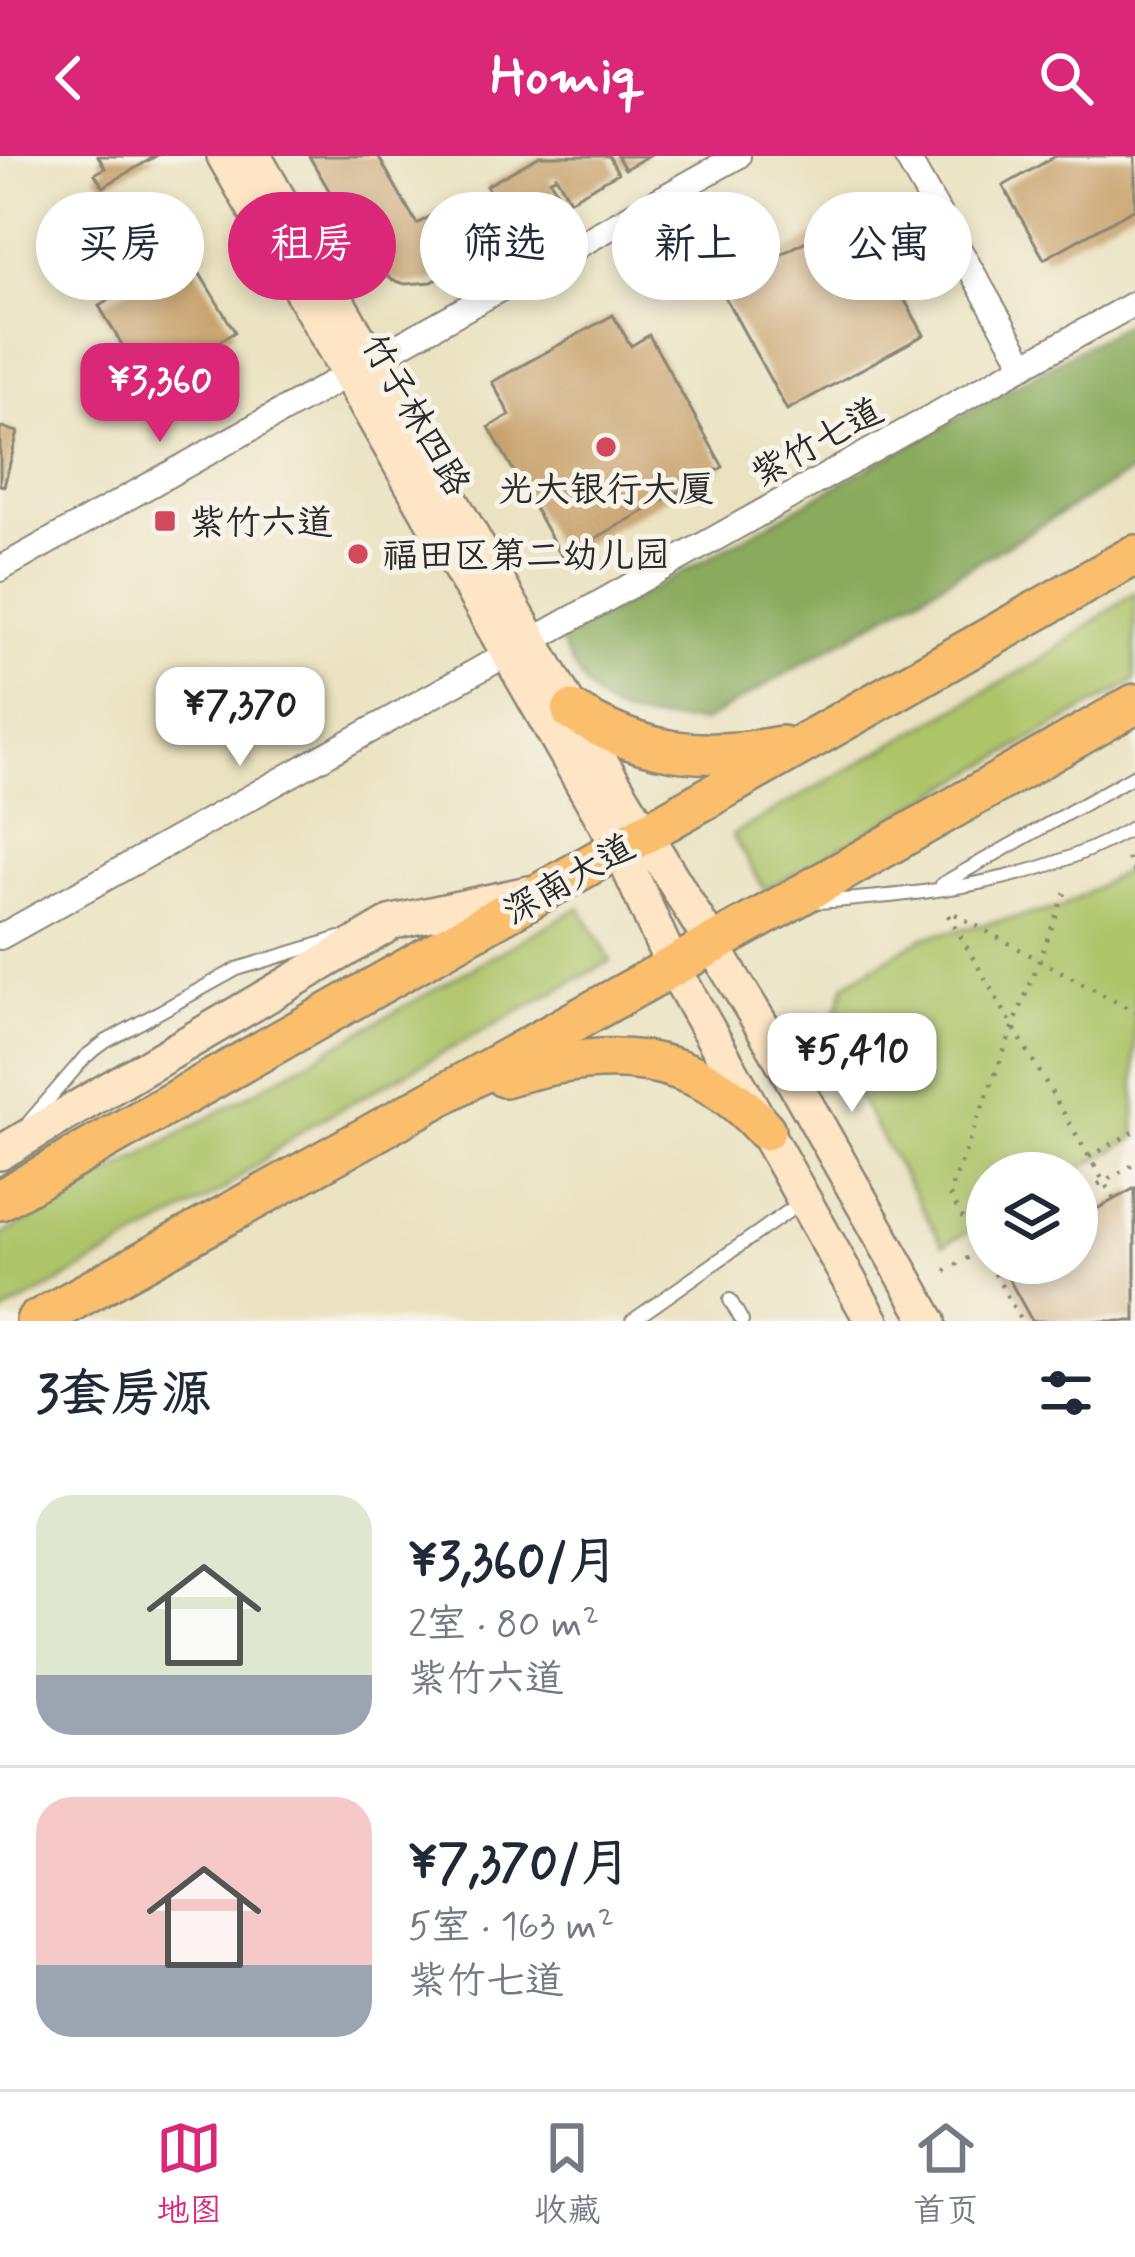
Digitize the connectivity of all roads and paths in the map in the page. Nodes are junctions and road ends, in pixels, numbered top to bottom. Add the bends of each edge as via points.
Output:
1 (224, 156) edge
2 (254, 156) edge
3 (738, 156) edge
4 (906, 156) edge
5 (1135, 303) edge
6 (1025, 364) junction
7 (360, 368) junction
8 (1135, 555) edge
9 (0, 568) edge
10 (520, 647) junction
11 (1135, 704) edge
12 (572, 711) junction
13 (1135, 714) edge
14 (1094, 728) junction
15 (806, 742) junction
16 (1135, 775) edge
17 (1135, 826) edge
18 (632, 841) junction
19 (1127, 857) dead end
20 (1135, 872) edge
21 (554, 887) junction
22 (931, 891) junction
23 (1065, 893) dead end
24 (785, 904) junction
25 (0, 938) edge
26 (712, 945) junction
27 (1039, 960) junction
28 (673, 968) junction
29 (1135, 1012) edge
30 (1013, 1028) junction
31 (404, 1118) junction
32 (765, 1130) junction
33 (1135, 1131) edge
34 (2, 1152) edge
35 (1086, 1152) edge
36 (1098, 1152) edge
37 (1135, 1164) edge
38 (1098, 1172) edge
39 (1098, 1184) edge
40 (1114, 1199) dead end
41 (0, 1200) edge
42 (804, 1200) junction
43 (966, 1221) edge
44 (966, 1259) edge
45 (945, 1271) dead end
46 (115, 1277) junction
47 (1000, 1284) edge
48 (730, 1300) dead end
49 (36, 1321) edge
50 (57, 1321) edge
51 (632, 1321) edge
52 (742, 1321) edge
53 (872, 1321) edge
54 (929, 1321) edge
55 (1021, 1321) edge

1 - 7 street, 竹子林四路
2 - 7 street, 竹子林四路
3 - 7 street
4 - 6 street
5 - 6 street, 紫竹七道
6 - 10 street, 紫竹七道
7 - 9 street
7 - 10 street, 竹子林四路
8 - 15 main road, 深南大道
10 - 12 street, 竹子林四路
10 - 18 street, 竹子林四路
10 - 25 street, 紫竹七道
11 - 14 main road
12 - 15 main road via 653,749 717,754
12 - 18 street, 竹子林四路
13 - 14 street
14 - 24 main road
15 - 18 main road, 深南大道
16 - 22 lane
17 - 22 lane via 1083,854
18 - 21 main road, 深南大道
18 - 26 street, 竹子林四路
18 - 28 street, 竹子林四路
19 - 20 path
21 - 34 street via 393,922
21 - 41 main road, 深南大道
22 - 24 lane
23 - 27 path
24 - 26 main road
26 - 28 main road
26 - 54 street, 竹子林四路
27 - 29 path
27 - 30 path
27 - 30 path via 951,915
28 - 31 main road
28 - 32 street, 竹子林四路
30 - 35 path
30 - 43 path via 949,1195
31 - 32 main road via 524,1071 624,1059 696,1074
31 - 46 main road
32 - 42 street, 竹子林四路
33 - 36 path
37 - 39 path
38 - 40 path, bridge
42 - 51 lane
42 - 53 street, 竹子林四路
44 - 45 path
46 - 49 main road
46 - 50 street
47 - 55 path
48 - 52 lane

